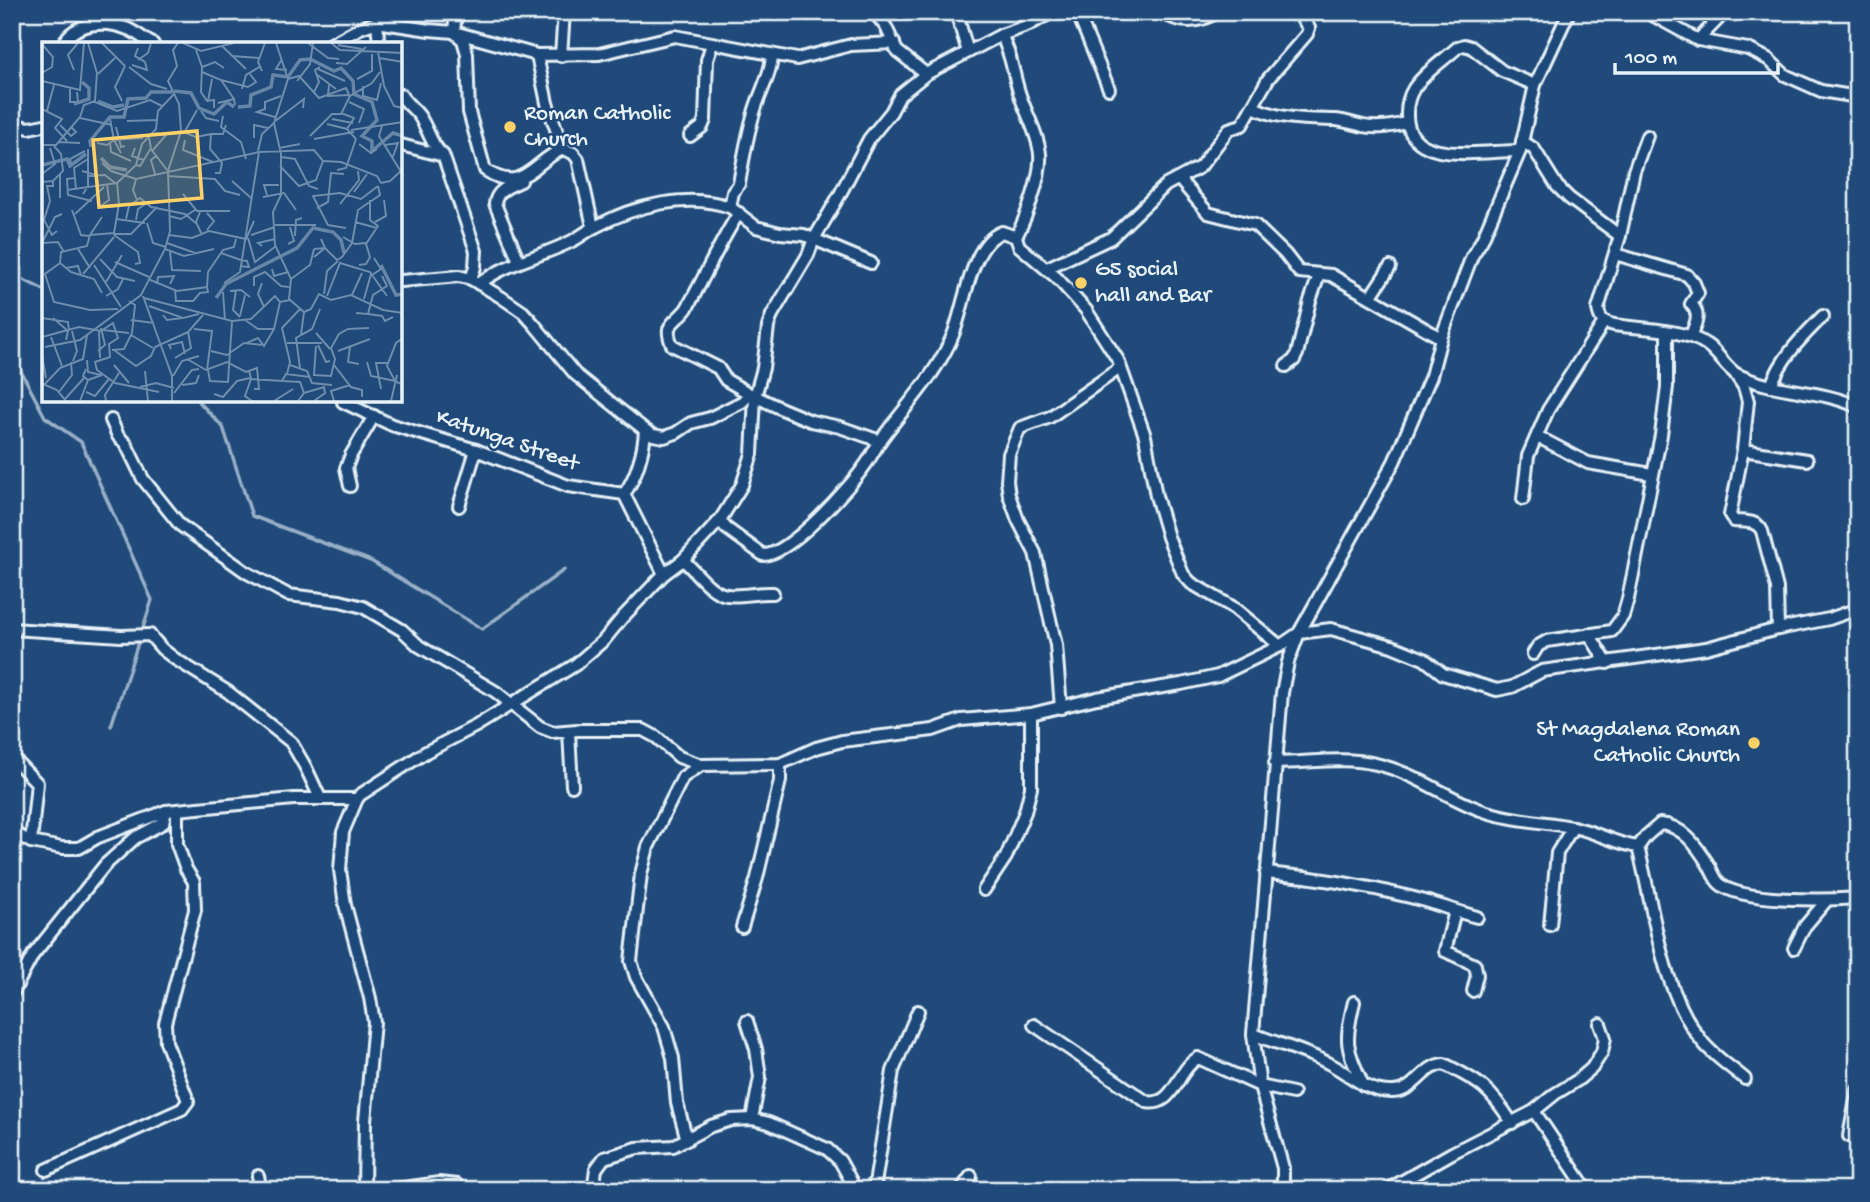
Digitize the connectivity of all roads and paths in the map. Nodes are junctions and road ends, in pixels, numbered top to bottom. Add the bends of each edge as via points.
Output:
1 (456, 12) edge
2 (564, 12) edge
3 (874, 12) edge
4 (956, 12) edge
5 (1052, 12) edge
6 (1077, 12) edge
7 (1161, 12) edge
8 (1217, 12) edge
9 (1297, 12) edge
10 (1569, 12) edge
11 (1647, 12) edge
12 (1725, 12) edge
13 (378, 17) edge
14 (454, 32) junction
15 (1001, 35) junction
16 (1698, 40) junction
17 (64, 42) edge
18 (150, 42) edge
19 (335, 42) edge
20 (379, 42) edge
21 (894, 43) junction
22 (712, 44) junction
23 (968, 52) junction
24 (537, 55) junction
25 (561, 55) junction
26 (772, 56) junction
27 (926, 74) junction
28 (1535, 85) junction
29 (1109, 89) dead end
30 (402, 97) edge
31 (1858, 97) edge
32 (1254, 107) junction
33 (1407, 123) junction
34 (12, 124) edge
35 (42, 125) edge
36 (691, 136) dead end
37 (1647, 136) dead end
38 (402, 145) edge
39 (1521, 146) junction
40 (563, 149) junction
41 (443, 155) junction
42 (524, 176) junction
43 (1179, 179) junction
44 (735, 210) junction
45 (593, 227) junction
46 (1620, 236) junction
47 (1016, 237) junction
48 (814, 239) junction
49 (1615, 254) junction
50 (519, 261) junction
51 (872, 263) dead end
52 (1390, 267) dead end
53 (1047, 268) junction
54 (1319, 275) junction
55 (402, 281) edge
56 (475, 282) junction
57 (1371, 296) junction
58 (1822, 316) dead end
59 (1604, 322) junction
60 (1667, 332) junction
61 (1691, 335) junction
62 (1440, 338) junction
63 (1286, 366) dead end
64 (1120, 368) junction
65 (1736, 374) junction
66 (1771, 386) junction
67 (752, 395) junction
68 (343, 402) edge
69 (1858, 407) edge
70 (374, 416) junction
71 (111, 420) dead end
72 (645, 430) junction
73 (1536, 438) junction
74 (880, 441) junction
75 (476, 450) junction
76 (1743, 450) junction
77 (1807, 460) dead end
78 (1651, 474) junction
79 (350, 486) dead end
80 (624, 495) junction
81 (1523, 499) dead end
82 (459, 506) dead end
83 (720, 520) junction
84 (683, 559) junction
85 (664, 574) junction
86 (773, 593) dead end
87 (1858, 609) edge
88 (12, 629) edge
89 (1778, 629) junction
90 (1298, 633) junction
91 (1589, 634) junction
92 (1280, 646) junction
93 (1533, 654) dead end
94 (1607, 663) junction
95 (511, 705) junction
96 (1061, 708) junction
97 (1031, 714) junction
98 (569, 732) junction
99 (675, 753) junction
100 (12, 757) edge
101 (1275, 763) junction
102 (780, 764) junction
103 (701, 765) junction
104 (683, 777) junction
105 (572, 786) dead end
106 (320, 799) junction
107 (357, 799) junction
108 (172, 811) junction
109 (1573, 827) junction
110 (12, 832) edge
111 (32, 842) junction
112 (1638, 847) junction
113 (1266, 873) junction
114 (984, 890) dead end
115 (1858, 898) edge
116 (1827, 900) junction
117 (1455, 911) junction
118 (1477, 917) dead end
119 (1549, 925) dead end
120 (742, 927) dead end
121 (1794, 948) dead end
122 (1473, 991) dead end
123 (12, 994) edge
124 (1354, 1002) dead end
125 (918, 1011) dead end
126 (747, 1021) dead end
127 (1034, 1024) dead end
128 (1600, 1024) dead end
129 (1253, 1034) junction
130 (1349, 1055) junction
131 (1330, 1063) junction
132 (1745, 1079) dead end
133 (1363, 1085) junction
134 (1260, 1086) junction
135 (1858, 1090) edge
136 (1293, 1093) dead end
137 (1534, 1111) junction
138 (752, 1119) junction
139 (1512, 1123) junction
140 (1849, 1136) dead end
141 (687, 1140) junction
142 (46, 1170) dead end
143 (258, 1176) dead end
144 (971, 1176) dead end
145 (457, 1185) dead end
146 (261, 1190) edge
147 (364, 1190) edge
148 (390, 1190) edge
149 (593, 1190) edge
150 (856, 1190) edge
151 (874, 1190) edge
152 (961, 1190) edge
153 (1283, 1190) edge
154 (1387, 1190) edge
155 (1587, 1190) edge

1 - 14 street
2 - 25 street
3 - 21 street
4 - 23 street
5 - 15 street
6 - 29 street
7 - 8 street via 1189,21 1202,21
9 - 32 street via 1308,24 1307,34 1273,72
10 - 28 street
11 - 16 street
12 - 16 street
13 - 14 street
13 - 19 street
13 - 20 street
14 - 24 street
14 - 42 street via 466,48 469,112 485,170 499,178
15 - 23 street
15 - 47 street via 1040,152 1032,194
16 - 31 street via 1748,49 1785,75 1821,91
17 - 18 street via 90,23 129,30
21 - 26 street via 851,45 797,59
21 - 27 street via 907,61
22 - 25 street via 675,36 599,54
22 - 26 street
22 - 36 street via 707,60 705,120
23 - 27 street
24 - 25 street
24 - 40 street
26 - 44 street via 739,184 733,192
27 - 48 street via 900,95 869,139
28 - 33 street via 1502,71 1464,45 1416,86 1408,101
28 - 39 street
30 - 41 street via 418,114 432,146
32 - 33 street via 1286,117 1364,126
32 - 43 street via 1242,125 1229,129 1199,167
33 - 39 street via 1414,139 1434,149 1459,153
34 - 35 street
37 - 46 street
38 - 41 street
39 - 46 street via 1534,149 1557,186
39 - 62 street
40 - 42 street
40 - 45 street via 578,159
41 - 56 street via 476,251
42 - 50 street via 499,192 495,204
43 - 53 street via 1166,185 1111,238
43 - 54 street via 1208,213 1255,225 1298,272
44 - 45 street via 699,201 668,202
44 - 48 street via 757,227
44 - 67 street via 702,283 672,324 669,339
45 - 50 street via 571,242
46 - 49 street
47 - 53 street via 1019,246
47 - 74 street via 1002,232 985,243 953,337 922,390
48 - 51 street
48 - 67 street via 772,315
49 - 59 street via 1598,309
49 - 61 street via 1687,275 1698,293 1691,304 1698,320
50 - 56 street
52 - 57 street
53 - 64 street via 1086,310
54 - 57 street via 1331,275
54 - 63 street via 1297,355
55 - 56 street via 449,276
56 - 72 street via 523,312 575,374
57 - 62 street
58 - 66 street via 1786,358
59 - 60 street
59 - 73 street via 1548,410
60 - 61 street
60 - 78 street via 1665,403
61 - 65 street
62 - 90 street via 1431,376 1394,462
64 - 92 street via 1145,436 1156,496 1183,574
64 - 96 street via 1051,417 1020,428 1009,454 1007,481 1012,507 1035,553 1055,637
65 - 66 street
65 - 76 street via 1748,401
66 - 69 street via 1844,400
67 - 72 street via 664,437
67 - 74 street via 811,421
67 - 83 street via 752,454 742,485
68 - 70 street, Katunga Street
70 - 75 street, Katunga Street
70 - 79 street via 346,468
71 - 95 street via 143,479 191,535 288,595 363,607
72 - 80 street via 631,486
73 - 78 street via 1588,463
73 - 81 street via 1528,456
74 - 83 street via 835,500 781,550 763,555
75 - 80 street, Katunga Street via 568,486
75 - 82 street
76 - 77 street
76 - 89 street via 1730,515 1734,521 1760,526 1777,588
78 - 91 street via 1623,616 1612,631
80 - 85 street
83 - 84 street
84 - 85 street
84 - 86 street via 718,592
85 - 95 street via 593,651
87 - 89 street
88 - 106 street via 150,635 168,654 228,692 291,742
89 - 94 street via 1706,648
90 - 92 street
90 - 94 street via 1331,629 1392,646 1424,659 1443,674 1497,690 1542,671
90 - 101 street via 1282,693
91 - 93 street via 1547,641
91 - 94 street
92 - 96 street via 1219,676
95 - 98 street via 540,727
95 - 107 street via 426,752
96 - 97 street
97 - 102 street via 961,720 933,730 851,739
97 - 114 street via 1028,800 1006,858
98 - 99 street via 643,730
98 - 105 street
99 - 103 street
99 - 104 street
100 - 111 street via 37,783
101 - 109 street via 1340,758 1374,763 1407,773 1505,818
101 - 113 street
102 - 103 street
102 - 120 street via 780,781
103 - 104 street
104 - 141 street via 644,860 631,961 664,1027
106 - 107 street
106 - 108 street
107 - 147 street via 343,832 340,870 374,1022
108 - 111 street via 79,848
108 - 123 street via 163,823 135,838 105,865 41,944
108 - 142 street via 177,844 194,882 195,910 165,1023 166,1042 188,1101 182,1109
109 - 112 street
109 - 119 street via 1556,853
110 - 111 street
112 - 116 street via 1660,824 1670,825 1687,838 1720,884 1747,894
112 - 132 street via 1664,965 1681,1006 1702,1042
113 - 117 street via 1352,884
113 - 129 street
115 - 116 street
116 - 121 street
117 - 118 street
117 - 122 street via 1445,951 1475,965
124 - 130 street via 1348,1026
125 - 151 street via 893,1071
126 - 138 street via 760,1077
127 - 134 street via 1147,1102 1168,1098 1186,1068 1198,1058
128 - 137 street via 1605,1038 1592,1068
129 - 131 street
129 - 134 street
130 - 131 street
130 - 133 street
131 - 133 street
133 - 139 street via 1396,1093 1408,1089 1432,1067 1444,1064 1478,1081
134 - 136 street
134 - 153 street via 1279,1154
135 - 140 street
137 - 139 street
137 - 155 street
138 - 141 street via 710,1126
138 - 150 street via 827,1149 840,1161
139 - 154 street
141 - 149 street via 604,1158 596,1169
143 - 146 street
144 - 152 street
145 - 148 street

